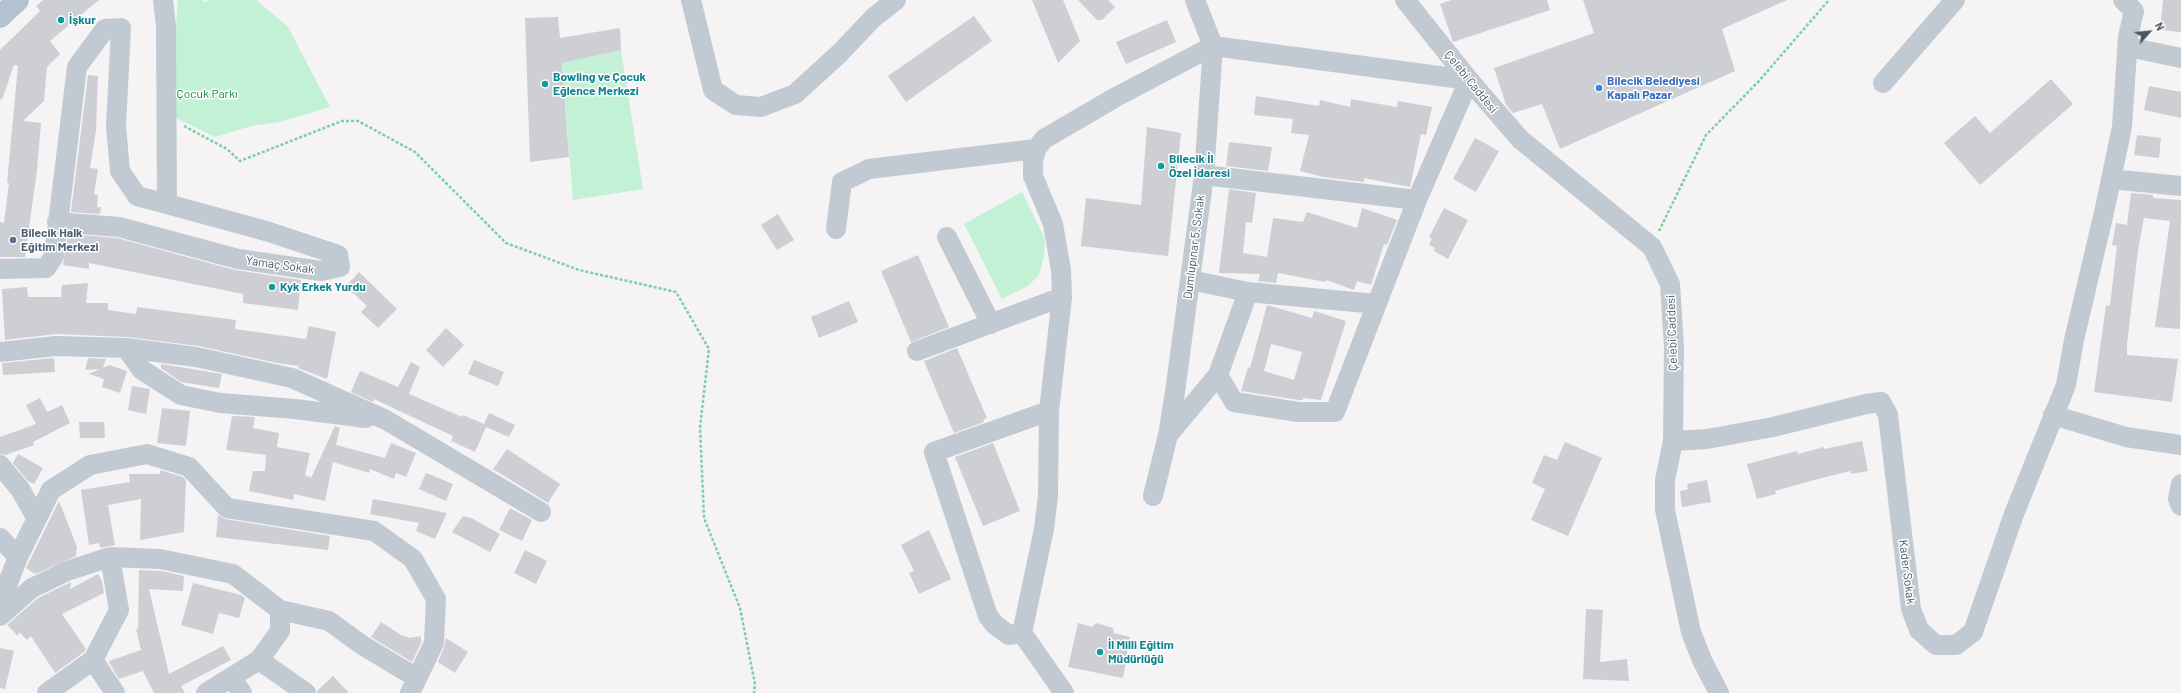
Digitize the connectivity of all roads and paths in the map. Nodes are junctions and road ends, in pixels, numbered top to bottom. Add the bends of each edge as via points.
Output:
1 (18, 0) edge
2 (163, 0) edge
3 (691, 0) edge
4 (896, 0) edge
5 (1195, 0) edge
6 (1405, 0) edge
7 (1829, 0) edge
8 (1955, 0) edge
9 (2123, 0) edge
10 (0, 17) edge
11 (1213, 46) junction
12 (2128, 47) junction
13 (2181, 58) edge
14 (1469, 80) junction
15 (1883, 83) dead end
16 (167, 118) junction
17 (1036, 149) junction
18 (1204, 175) junction
19 (2111, 179) junction
20 (2181, 186) edge
21 (1417, 200) junction
22 (167, 204) junction
23 (57, 222) junction
24 (836, 229) dead end
25 (947, 237) dead end
26 (1652, 248) junction
27 (0, 269) edge
28 (1190, 280) junction
29 (1248, 292) junction
30 (1062, 297) junction
31 (1376, 304) junction
32 (991, 324) junction
33 (126, 348) junction
34 (917, 351) dead end
35 (0, 352) edge
36 (1218, 375) junction
37 (1049, 411) junction
38 (2053, 415) junction
39 (386, 420) junction
40 (1168, 435) junction
41 (1673, 441) junction
42 (2181, 445) edge
43 (0, 465) edge
44 (2181, 484) edge
45 (1152, 496) dead end
46 (2181, 506) edge
47 (541, 512) dead end
48 (36, 517) junction
49 (0, 538) edge
50 (18, 557) junction
51 (110, 557) junction
52 (0, 603) edge
53 (280, 610) junction
54 (0, 616) edge
55 (1022, 633) junction
56 (93, 660) junction
57 (259, 660) junction
58 (236, 685) edge
59 (414, 686) edge
60 (47, 693) edge
61 (115, 693) edge
62 (206, 693) edge
63 (306, 693) edge
64 (754, 693) edge
65 (1064, 693) edge
66 (1719, 693) edge

1 - 10 main road
2 - 16 street via 166,26
3 - 4 street via 713,90 736,105 761,107 795,94 840,53 873,18
5 - 11 street, Dumlupınar 5. Sokak
6 - 14 street, Çelebi Caddesi
7 - 26 path via 1759,81 1706,134
8 - 15 street
9 - 12 street, Kader Sokak via 2134,11
11 - 14 street
11 - 17 street via 1116,97 1044,139
11 - 18 street, Dumlupınar 5. Sokak
12 - 13 street
12 - 19 street, Kader Sokak via 2122,127
14 - 21 street
14 - 26 street, Çelebi Caddesi via 1520,139
16 - 22 street
16 - 64 path via 227,149 240,161 342,121 358,121 415,152 506,243 579,270 676,292 709,349 700,427 704,518 740,608 755,684
17 - 24 street via 869,169 842,182
17 - 30 street via 1033,161 1034,176 1053,224 1061,270
18 - 21 street
18 - 28 street, Dumlupınar 5. Sokak
19 - 20 street
19 - 38 street, Kader Sokak via 2066,385
21 - 31 street
22 - 23 street via 137,196 120,171 116,126 120,28 105,29 77,67
22 - 23 street, Yamaç Sokak via 266,231 338,255 340,267 321,271 238,259 119,227
23 - 27 street via 54,256 46,268
25 - 32 street
26 - 41 street, Çelebi Caddesi via 1670,284 1674,347
28 - 29 street
28 - 40 street, Dumlupınar 5. Sokak
29 - 31 street
29 - 36 street
30 - 32 street
30 - 37 street
31 - 36 street via 1335,412 1298,412 1234,402
32 - 34 street
33 - 35 street via 56,346
33 - 39 street via 196,357 292,378
33 - 39 street via 142,370 181,395 220,403 294,408
36 - 40 street
37 - 55 street via 1048,502
37 - 55 street via 934,452 988,616 1009,635
38 - 41 street, Kader Sokak via 2014,514 1973,632 1956,645 1936,645 1919,630 1911,609 1888,415 1881,402 1773,427 1707,439
38 - 42 street via 2126,437
39 - 47 street
40 - 45 street, Dumlupınar 5. Sokak
41 - 66 street, Çelebi Caddesi via 1665,480 1665,510 1691,632
43 - 48 street via 20,489
44 - 46 street via 2178,499
48 - 50 street
48 - 59 street via 51,490 90,465 147,454 189,467 227,508 374,531 412,559 436,599 434,643
49 - 50 street
50 - 52 street
51 - 53 street via 160,559 233,574
51 - 54 street via 67,571 32,588
51 - 56 street via 119,610
53 - 57 street via 280,631
53 - 59 street via 329,622 362,644
55 - 65 street
56 - 60 street
56 - 61 street
57 - 58 street
57 - 63 street
58 - 62 street

